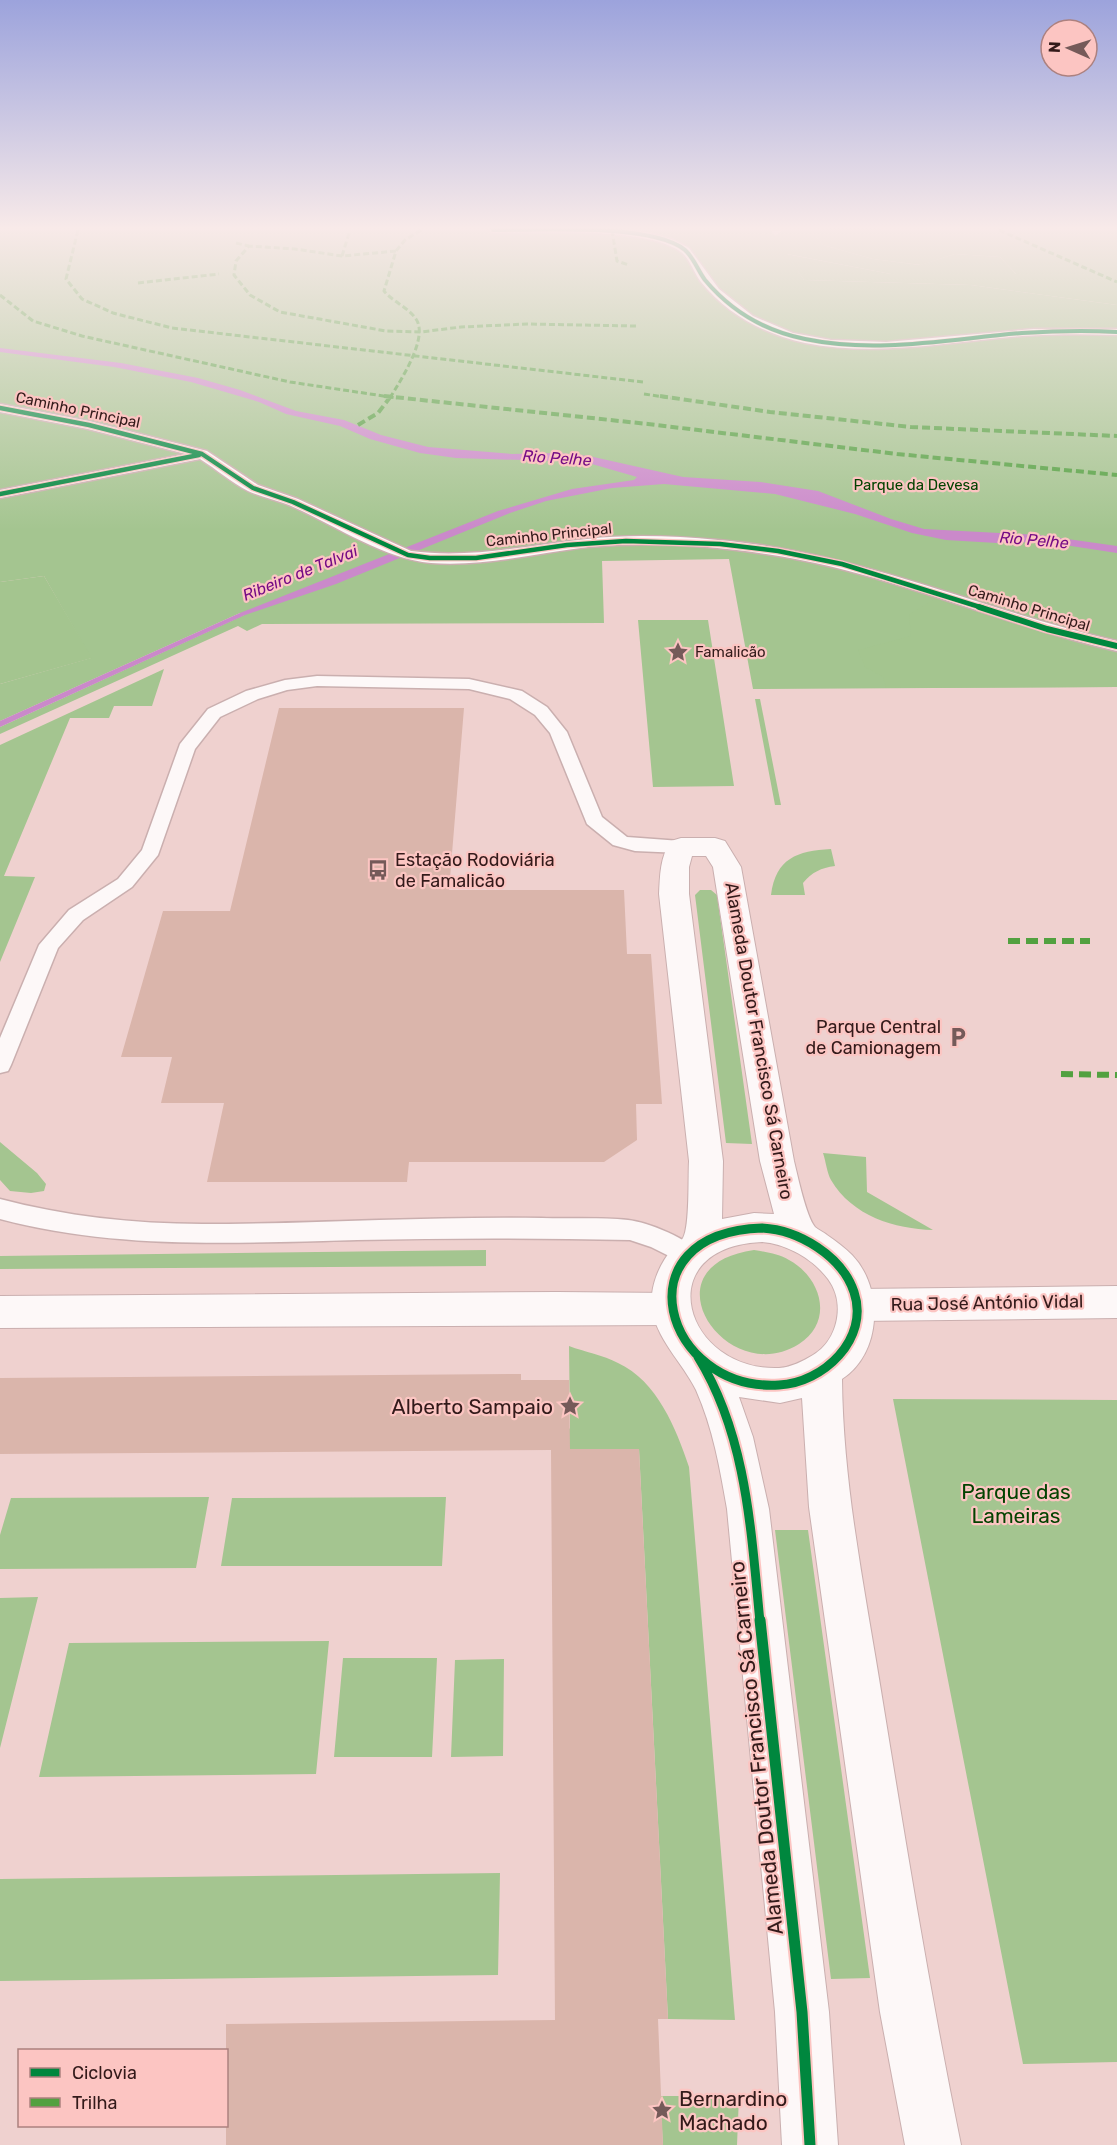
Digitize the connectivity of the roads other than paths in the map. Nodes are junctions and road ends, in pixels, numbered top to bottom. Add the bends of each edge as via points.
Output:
1 (773, 330) edge
2 (1117, 332) edge
3 (0, 408) edge
4 (202, 454) junction
5 (0, 494) edge
6 (1117, 646) edge
7 (681, 848) junction
8 (0, 1065) edge
9 (0, 1209) edge
10 (801, 1237) junction
11 (694, 1249) junction
12 (1117, 1302) edge
13 (857, 1305) junction
14 (671, 1309) junction
15 (0, 1312) edge
16 (698, 1357) junction
17 (822, 1373) junction
18 (810, 2145) edge
19 (933, 2145) edge

1 - 2 lane via 807,340 875,346 1022,333
3 - 4 lane, Caminho Principal via 89,425
4 - 5 lane
4 - 6 lane, Caminho Principal via 253,488 293,502 408,555 449,559 629,541 740,546 842,564 1023,622
7 - 8 lane via 620,841 594,820 558,732 542,711 516,695 469,684 285,684 214,713 186,748 151,850 125,883 76,915 49,945
7 - 10 street, Alameda Doutor Francisco Sá Carneiro via 715,847 727,867 777,1161
7 - 11 street via 675,867 674,894 706,1161 706,1202
9 - 11 lane via 118,1229 201,1234 488,1227 630,1230
10 - 11 street, Alameda Doutor Francisco Sá Carneiro via 759,1227 738,1229 719,1234
10 - 13 street, Alameda Doutor Francisco Sá Carneiro via 828,1254 848,1277
11 - 14 street via 677,1272 671,1290
12 - 13 street, Rua José António Vidal
13 - 17 street, Alameda Doutor Francisco Sá Carneiro via 856,1331 844,1354
14 - 15 street
14 - 16 street, Alameda Doutor Francisco Sá Carneiro via 681,1334
16 - 17 street, Alameda Doutor Francisco Sá Carneiro via 720,1372 746,1382 799,1382
16 - 18 street, Alameda Doutor Francisco Sá Carneiro via 735,1440 748,1509 802,2012
17 - 19 street via 830,1508 907,2012

